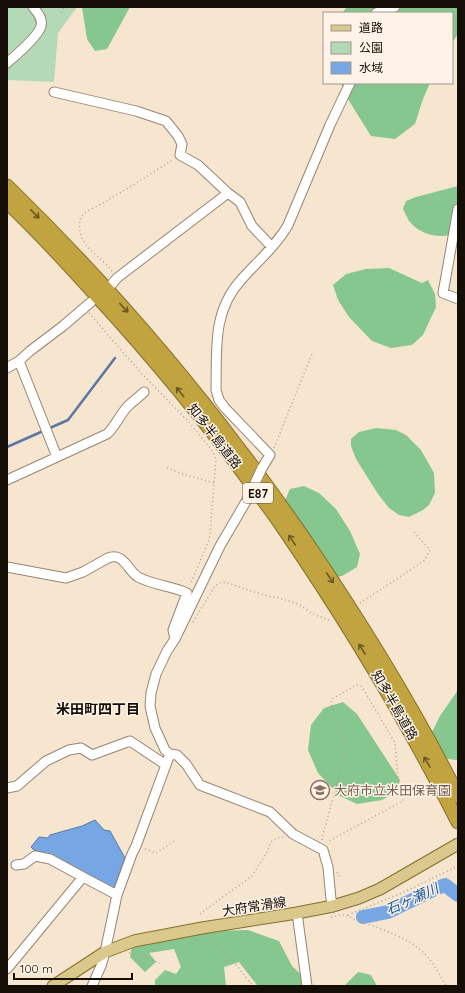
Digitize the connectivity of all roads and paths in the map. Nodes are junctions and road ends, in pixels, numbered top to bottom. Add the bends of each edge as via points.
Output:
1 (32, 7) edge
2 (64, 7) edge
3 (395, 7) edge
4 (379, 12) edge
5 (62, 13) dead end
6 (7, 63) edge
7 (350, 84) edge
8 (54, 92) dead end
9 (180, 155) junction
10 (7, 186) edge
11 (228, 193) junction
12 (7, 202) edge
13 (458, 209) edge
14 (272, 248) junction
15 (115, 281) joint
16 (458, 299) edge
17 (87, 305) joint
18 (312, 354) dead end
19 (19, 361) junction
20 (7, 368) edge
21 (144, 392) dead end
22 (270, 455) junction
23 (57, 457) junction
24 (167, 468) dead end
25 (7, 480) edge
26 (214, 483) junction
27 (413, 531) dead end
28 (7, 567) edge
29 (187, 593) junction
30 (356, 605) dead end
31 (334, 620) dead end
32 (192, 624) dead end
33 (175, 639) junction
34 (170, 754) junction
35 (166, 765) junction
36 (7, 788) edge
37 (458, 796) edge
38 (458, 822) edge
39 (291, 833) junction
40 (176, 840) dead end
41 (323, 844) joint
42 (457, 845) edge
43 (136, 846) junction
44 (16, 865) dead end
45 (458, 866) edge
46 (83, 877) junction
47 (117, 895) junction
48 (333, 906) junction
49 (297, 913) junction
50 (200, 914) dead end
51 (348, 916) junction
52 (327, 917) dead end
53 (207, 937) dead end
54 (119, 946) junction
55 (105, 952) junction
56 (160, 963) dead end
57 (7, 970) edge
58 (53, 986) edge
59 (92, 986) edge
60 (253, 986) edge
61 (307, 986) edge
62 (446, 986) edge

1 - 6 street via 42,21 39,32
2 - 5 path
3 - 4 street
7 - 14 street via 288,225
8 - 9 street via 102,102 166,121 182,144
9 - 11 street via 198,165
9 - 15 path via 80,218 80,232 84,243 103,261
10 -> 37 highway, 知多半島道路 / E87 via 135,320 243,454 364,629
11 - 14 street via 240,202 252,226
11 - 15 street
38 -> 12 highway, 知多半島道路 / E87 via 381,680 281,524 174,384 68,264
13 - 16 street via 443,294
14 - 22 street via 240,281 226,302 218,331 216,390 225,408
17 - 19 street
17 - 26 path via 142,374 188,421 211,449 216,460
18 - 22 path
19 - 20 street
19 - 23 street
21 - 23 street via 126,407 110,432
22 - 33 street, bridge via 220,546
23 - 25 street
24 - 26 path
26 - 29 path via 209,540
27 - 30 path via 430,550 424,561
28 - 29 street via 66,578 116,556 138,576
29 - 33 street via 173,630
31 - 32 path via 315,616 298,604 225,582 215,586
33 - 34 street via 156,674 150,706 154,728 165,750
34 - 35 street
34 - 39 street via 176,755 186,764 200,784 270,812
35 - 36 street via 130,741 92,755 81,748 69,750 46,761 17,786
35 - 43 street
39 - 48 street via 323,850
39 - 50 path via 273,840 252,876
40 - 43 path via 156,853
41 - 41 path via 322,838 347,748 331,703 332,699 359,685 395,743 398,781 403,802
42 - 48 main road, 大府常滑線 via 380,889
43 - 47 street
44 - 46 street via 24,864 35,856 50,859
45 - 51 path
46 - 47 street
46 - 57 street
47 - 55 street
48 - 49 main road, 大府常滑線
49 - 54 main road, 大府常滑線 via 153,937
49 - 61 street
51 - 52 path
51 - 62 path via 401,938 418,948 432,962
53 - 60 path via 233,961
54 - 55 main road, 大府常滑線
54 - 56 path via 121,950
55 - 58 main road, 大府常滑線
55 - 59 street

